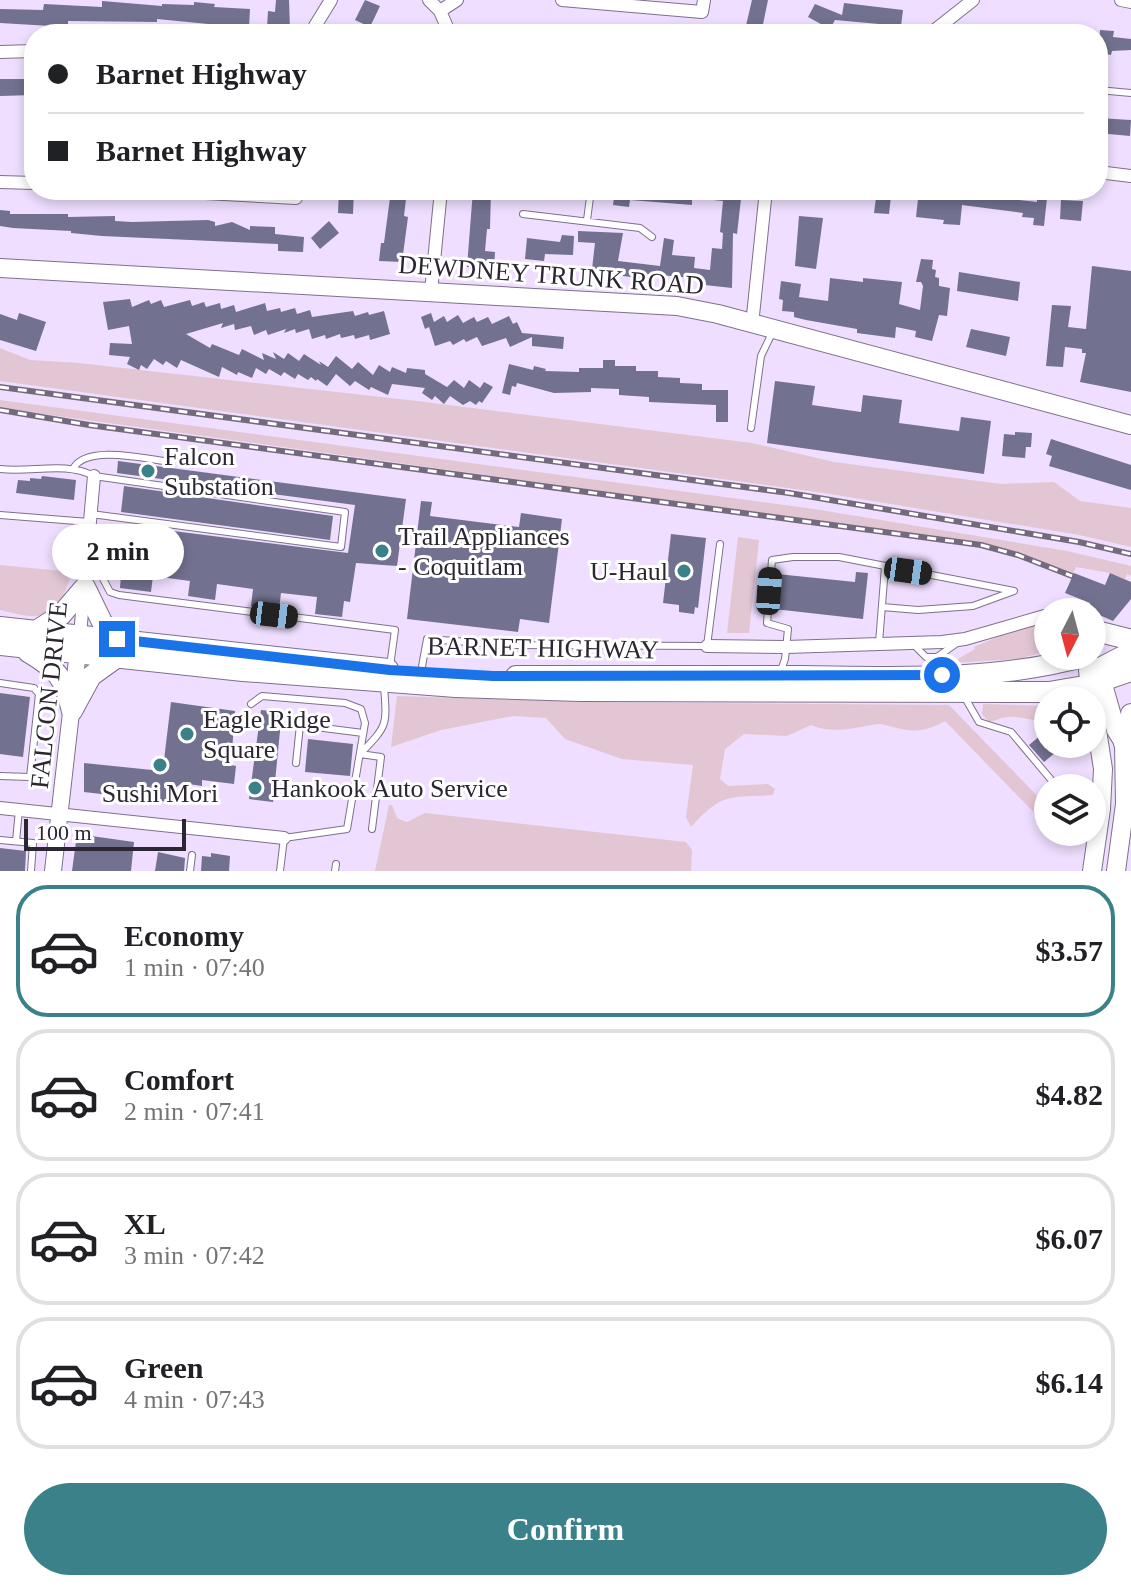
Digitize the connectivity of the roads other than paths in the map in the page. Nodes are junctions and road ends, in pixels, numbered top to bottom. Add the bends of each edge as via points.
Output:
1 (331, 0) edge
2 (429, 0) edge
3 (457, 0) edge
4 (562, 0) edge
5 (704, 0) edge
6 (1121, 0) edge
7 (967, 2) edge
8 (1131, 2) edge
9 (440, 11) junction
10 (316, 24) edge
11 (446, 24) edge
12 (942, 24) edge
13 (24, 51) edge
14 (0, 52) edge
15 (1108, 91) edge
16 (1131, 93) edge
17 (1108, 173) edge
18 (1131, 176) edge
19 (0, 182) edge
20 (24, 183) edge
21 (440, 200) edge
22 (590, 200) edge
23 (765, 200) edge
24 (523, 214) dead end
25 (587, 220) junction
26 (652, 237) dead end
27 (0, 268) edge
28 (431, 292) junction
29 (752, 325) junction
30 (773, 330) junction
31 (1131, 425) edge
32 (751, 428) dead end
33 (164, 461) dead end
34 (0, 469) edge
35 (73, 469) junction
36 (94, 476) junction
37 (0, 515) edge
38 (89, 518) junction
39 (720, 544) dead end
40 (885, 567) junction
41 (86, 578) junction
42 (882, 607) junction
43 (1034, 619) edge
44 (0, 627) edge
45 (36, 631) junction
46 (1106, 635) edge
47 (879, 643) junction
48 (1130, 643) edge
49 (0, 645) edge
50 (78, 645) junction
51 (707, 646) junction
52 (786, 647) junction
53 (21, 648) junction
54 (116, 649) junction
55 (1106, 655) edge
56 (1034, 666) edge
57 (1106, 666) edge
58 (1070, 670) edge
59 (1084, 670) edge
60 (1094, 670) edge
61 (1131, 671) edge
62 (421, 672) junction
63 (387, 676) junction
64 (779, 676) junction
65 (0, 683) edge
66 (1068, 686) edge
67 (962, 691) junction
68 (1008, 691) junction
69 (1034, 694) edge
70 (251, 704) dead end
71 (72, 711) junction
72 (1131, 714) edge
73 (363, 733) junction
74 (1124, 743) junction
75 (360, 754) junction
76 (296, 763) dead end
77 (1046, 774) edge
78 (0, 776) edge
79 (1128, 788) edge
80 (0, 808) edge
81 (19, 810) junction
82 (61, 815) junction
83 (372, 829) dead end
84 (284, 838) junction
85 (0, 840) edge
86 (16, 841) junction
87 (1094, 846) edge
88 (192, 855) dead end
89 (31, 871) edge
90 (53, 871) edge
91 (190, 871) edge
92 (280, 871) edge
93 (1092, 871) edge
94 (1117, 871) edge

1 - 10 street
2 - 9 street
3 - 9 street
4 - 5 street via 702,12
6 - 8 street
7 - 12 street
9 - 11 street
13 - 14 street
15 - 16 lane
17 - 18 street
19 - 20 street
21 - 28 street
22 - 25 lane
23 - 29 street
24 - 25 lane
25 - 26 lane via 640,228
27 - 28 main road, DEWDNEY TRUNK ROAD
28 - 29 main road, DEWDNEY TRUNK ROAD via 677,306
29 - 30 main road, DEWDNEY TRUNK ROAD
30 - 31 main road, DEWDNEY TRUNK ROAD
30 - 32 lane via 761,356
33 - 35 lane via 103,454 80,459
34 - 35 lane
35 - 36 lane
36 - 38 street, FALCON DRIVE
36 - 38 lane via 345,512 341,547
37 - 38 lane
38 - 41 street, FALCON DRIVE
39 - 51 lane
40 - 42 lane
40 - 42 lane via 1014,591 973,606
40 - 52 lane via 839,557 772,560 767,623 788,629
41 - 45 main road via 61,615
41 - 50 street, FALCON DRIVE
41 - 54 main road
41 - 63 lane via 100,573 110,592 119,595 395,630
42 - 47 lane
43 - 47 street via 960,640
44 - 45 main road, BARNET HIGHWAY
45 - 50 main road, BARNET HIGHWAY
46 - 48 main road
47 - 52 street
48 - 55 main road
49 - 53 main road, BARNET HIGHWAY
50 - 53 main road, BARNET HIGHWAY
50 - 54 main road, BARNET HIGHWAY
50 - 71 street, FALCON DRIVE
51 - 52 street
51 - 62 lane via 427,639
52 - 64 lane
53 - 71 main road via 57,671
54 - 63 main road, BARNET HIGHWAY
54 - 71 main road via 91,676
56 - 64 main road, BARNET HIGHWAY via 994,674
57 - 61 main road
58 - 68 main road
59 - 66 main road, BARNET HIGHWAY
60 - 74 main road
62 - 63 main road, BARNET HIGHWAY
62 - 64 main road, BARNET HIGHWAY
63 - 67 main road, BARNET HIGHWAY via 566,691
63 - 75 lane via 387,721
65 - 78 lane via 34,688 39,694 30,777
67 - 68 main road, BARNET HIGHWAY
67 - 77 lane via 979,722 1011,732
68 - 69 main road, BARNET HIGHWAY
70 - 73 lane via 262,696 345,703 361,709
71 - 82 street, FALCON DRIVE
72 - 74 main road
73 - 75 lane
73 - 76 lane via 300,725
74 - 79 main road
75 - 83 lane via 381,757
75 - 84 lane via 347,829
79 - 94 main road
80 - 81 street
81 - 82 street
81 - 86 lane
82 - 84 street
82 - 90 street, FALCON DRIVE
84 - 92 lane
85 - 86 lane
86 - 89 lane via 33,843
87 - 93 main road
88 - 91 lane

